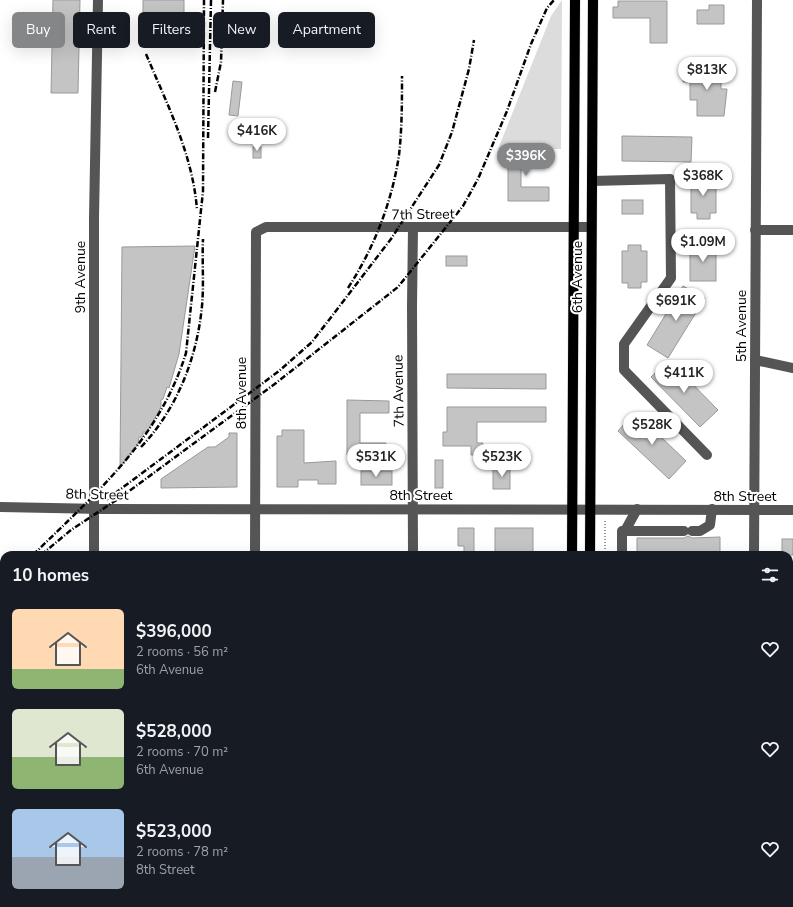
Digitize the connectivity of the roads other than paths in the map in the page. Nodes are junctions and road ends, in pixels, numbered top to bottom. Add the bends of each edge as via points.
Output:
1 (98, 0) edge
2 (575, 0) edge
3 (593, 0) edge
4 (757, 0) edge
5 (592, 181) junction
6 (573, 227) junction
7 (591, 227) junction
8 (413, 228) junction
9 (755, 230) junction
10 (793, 230) edge
11 (256, 232) joint
12 (755, 360) junction
13 (793, 368) edge
14 (707, 455) dead end
15 (0, 507) edge
16 (255, 508) junction
17 (572, 508) junction
18 (590, 508) junction
19 (94, 509) junction
20 (414, 509) junction
21 (637, 509) junction
22 (712, 509) junction
23 (755, 510) junction
24 (793, 510) edge
25 (624, 531) junction
26 (94, 551) edge
27 (255, 551) edge
28 (413, 551) edge
29 (572, 551) edge
30 (590, 551) edge
31 (622, 551) edge
32 (754, 551) edge

1 - 19 street, 9th Avenue via 94,218
2 - 6 main road, 6th Avenue
3 - 5 main road, 6th Avenue
4 - 9 street, 5th Avenue
5 - 7 main road, 6th Avenue
5 - 14 street via 670,179 671,278 624,344 624,370
6 - 7 street, 7th Street
6 - 8 street, 7th Street
6 - 17 main road, 6th Avenue
7 - 18 main road, 6th Avenue
8 - 11 street, 7th Street via 266,227
8 - 20 street, 7th Avenue
9 - 10 street
9 - 12 street, 5th Avenue
11 - 16 street, 8th Avenue
12 - 13 street
12 - 23 street, 5th Avenue
15 - 19 street, 8th Street
16 - 19 street, 8th Street
16 - 20 street, 8th Street
16 - 27 street, 8th Avenue
17 - 18 street, 8th Street
17 - 20 street, 8th Street
17 - 29 main road, 6th Avenue
18 - 21 street, 8th Street
18 - 30 main road, 6th Avenue
19 - 26 street, 9th Avenue
20 - 28 street, 7th Avenue
21 - 22 street, 8th Street
21 - 25 street
22 - 23 street, 8th Street
22 - 25 street via 710,525 700,531
23 - 24 street, 8th Street
23 - 32 street, 5th Avenue
25 - 31 street

